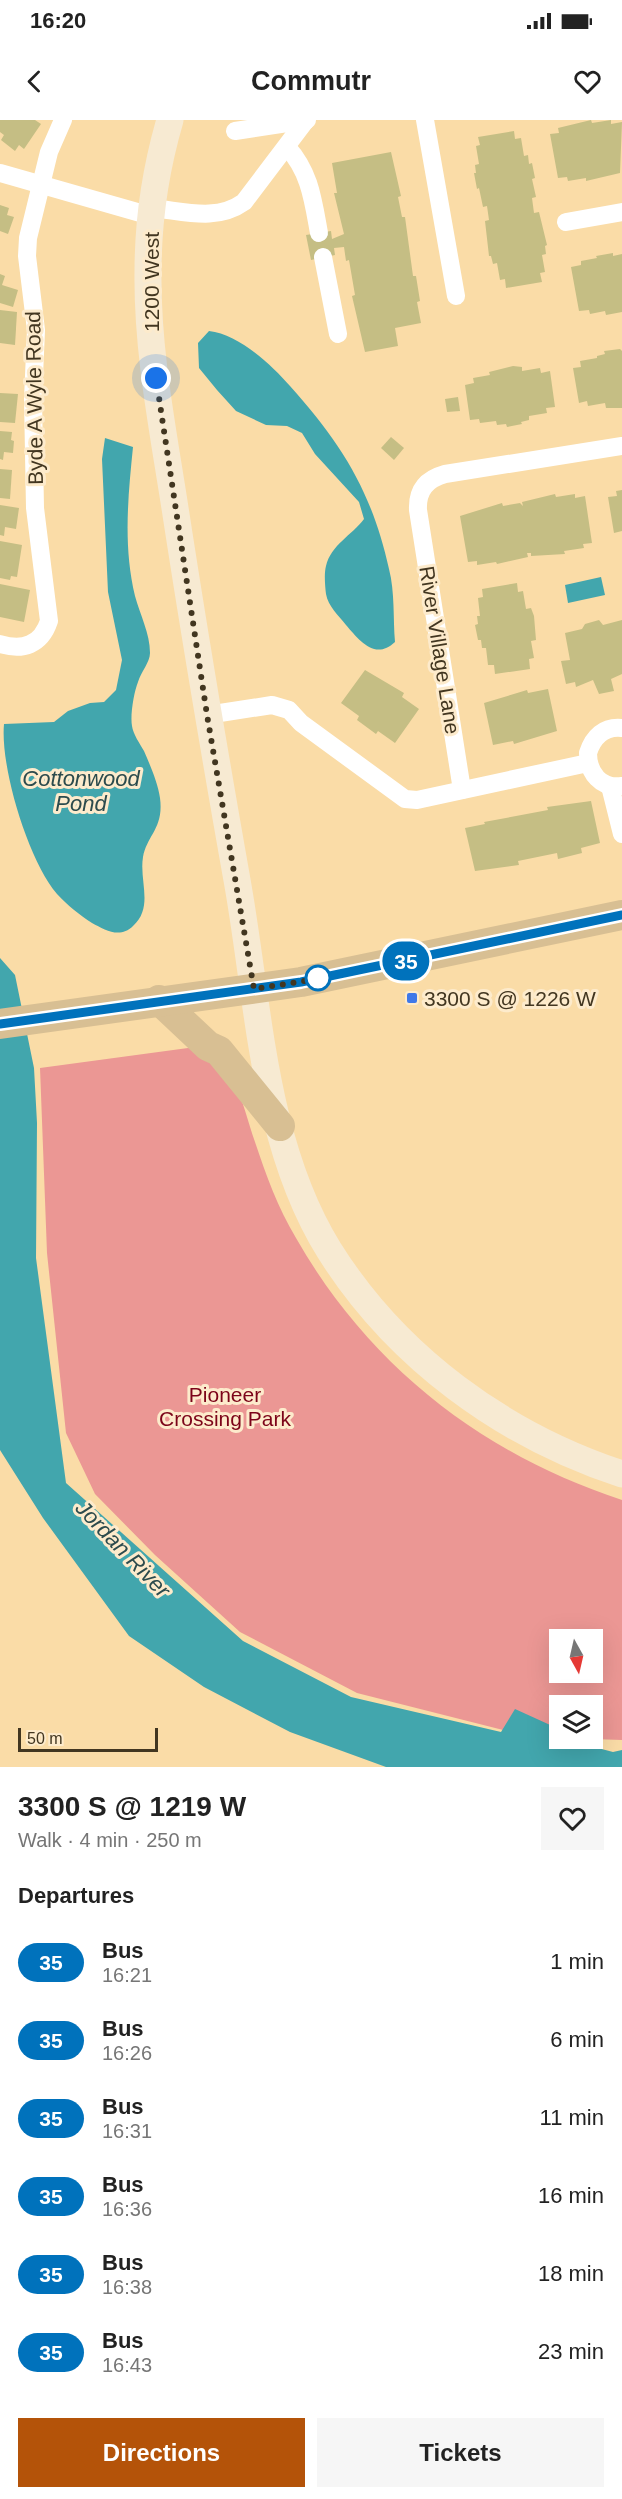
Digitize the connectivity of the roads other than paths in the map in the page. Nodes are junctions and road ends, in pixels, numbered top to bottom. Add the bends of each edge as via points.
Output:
1 (63, 120) edge
2 (170, 120) edge
3 (306, 120) edge
4 (425, 120) edge
5 (235, 131) dead end
6 (287, 147) junction
7 (0, 173) edge
8 (41, 185) junction
9 (152, 212) junction
10 (622, 212) edge
11 (566, 222) dead end
12 (319, 233) dead end
13 (324, 257) dead end
14 (456, 297) dead end
15 (338, 334) dead end
16 (622, 446) edge
17 (0, 644) edge
18 (207, 715) junction
19 (622, 728) edge
20 (588, 763) junction
21 (616, 786) edge
22 (462, 790) junction
23 (622, 834) edge
24 (622, 915) edge
25 (254, 989) junction
26 (159, 1000) junction
27 (0, 1024) edge
28 (280, 1126) junction
29 (622, 1474) edge

1 - 8 street, Byde A Wyle Road via 49,152
2 - 9 street, 1200 West
3 - 5 street
3 - 6 street
4 - 14 street
6 - 9 street via 244,201 231,211
6 - 12 street via 299,160 309,182
7 - 8 street
8 - 9 street
8 - 17 street, Byde A Wyle Road via 27,256 36,330 35,508 49,621 45,633 28,647 15,649
9 - 18 street, 1200 West via 148,271 151,337
10 - 11 street
13 - 15 street
16 - 22 street, River Village Lane via 435,477 421,492 418,510
18 - 22 street via 272,705 289,710 301,723 405,799
18 - 25 street, 1200 West
19 - 20 street via 606,729 597,735 588,753
20 - 21 street via 600,782
20 - 22 street
21 - 23 street
24 - 25 main road
25 - 26 main road
25 - 28 street, 1200 West via 269,1085
26 - 27 main road
26 - 28 main road via 208,1046 219,1051
28 - 29 street, 1200 West via 310,1216 347,1278 391,1330 425,1364 498,1417 569,1454

